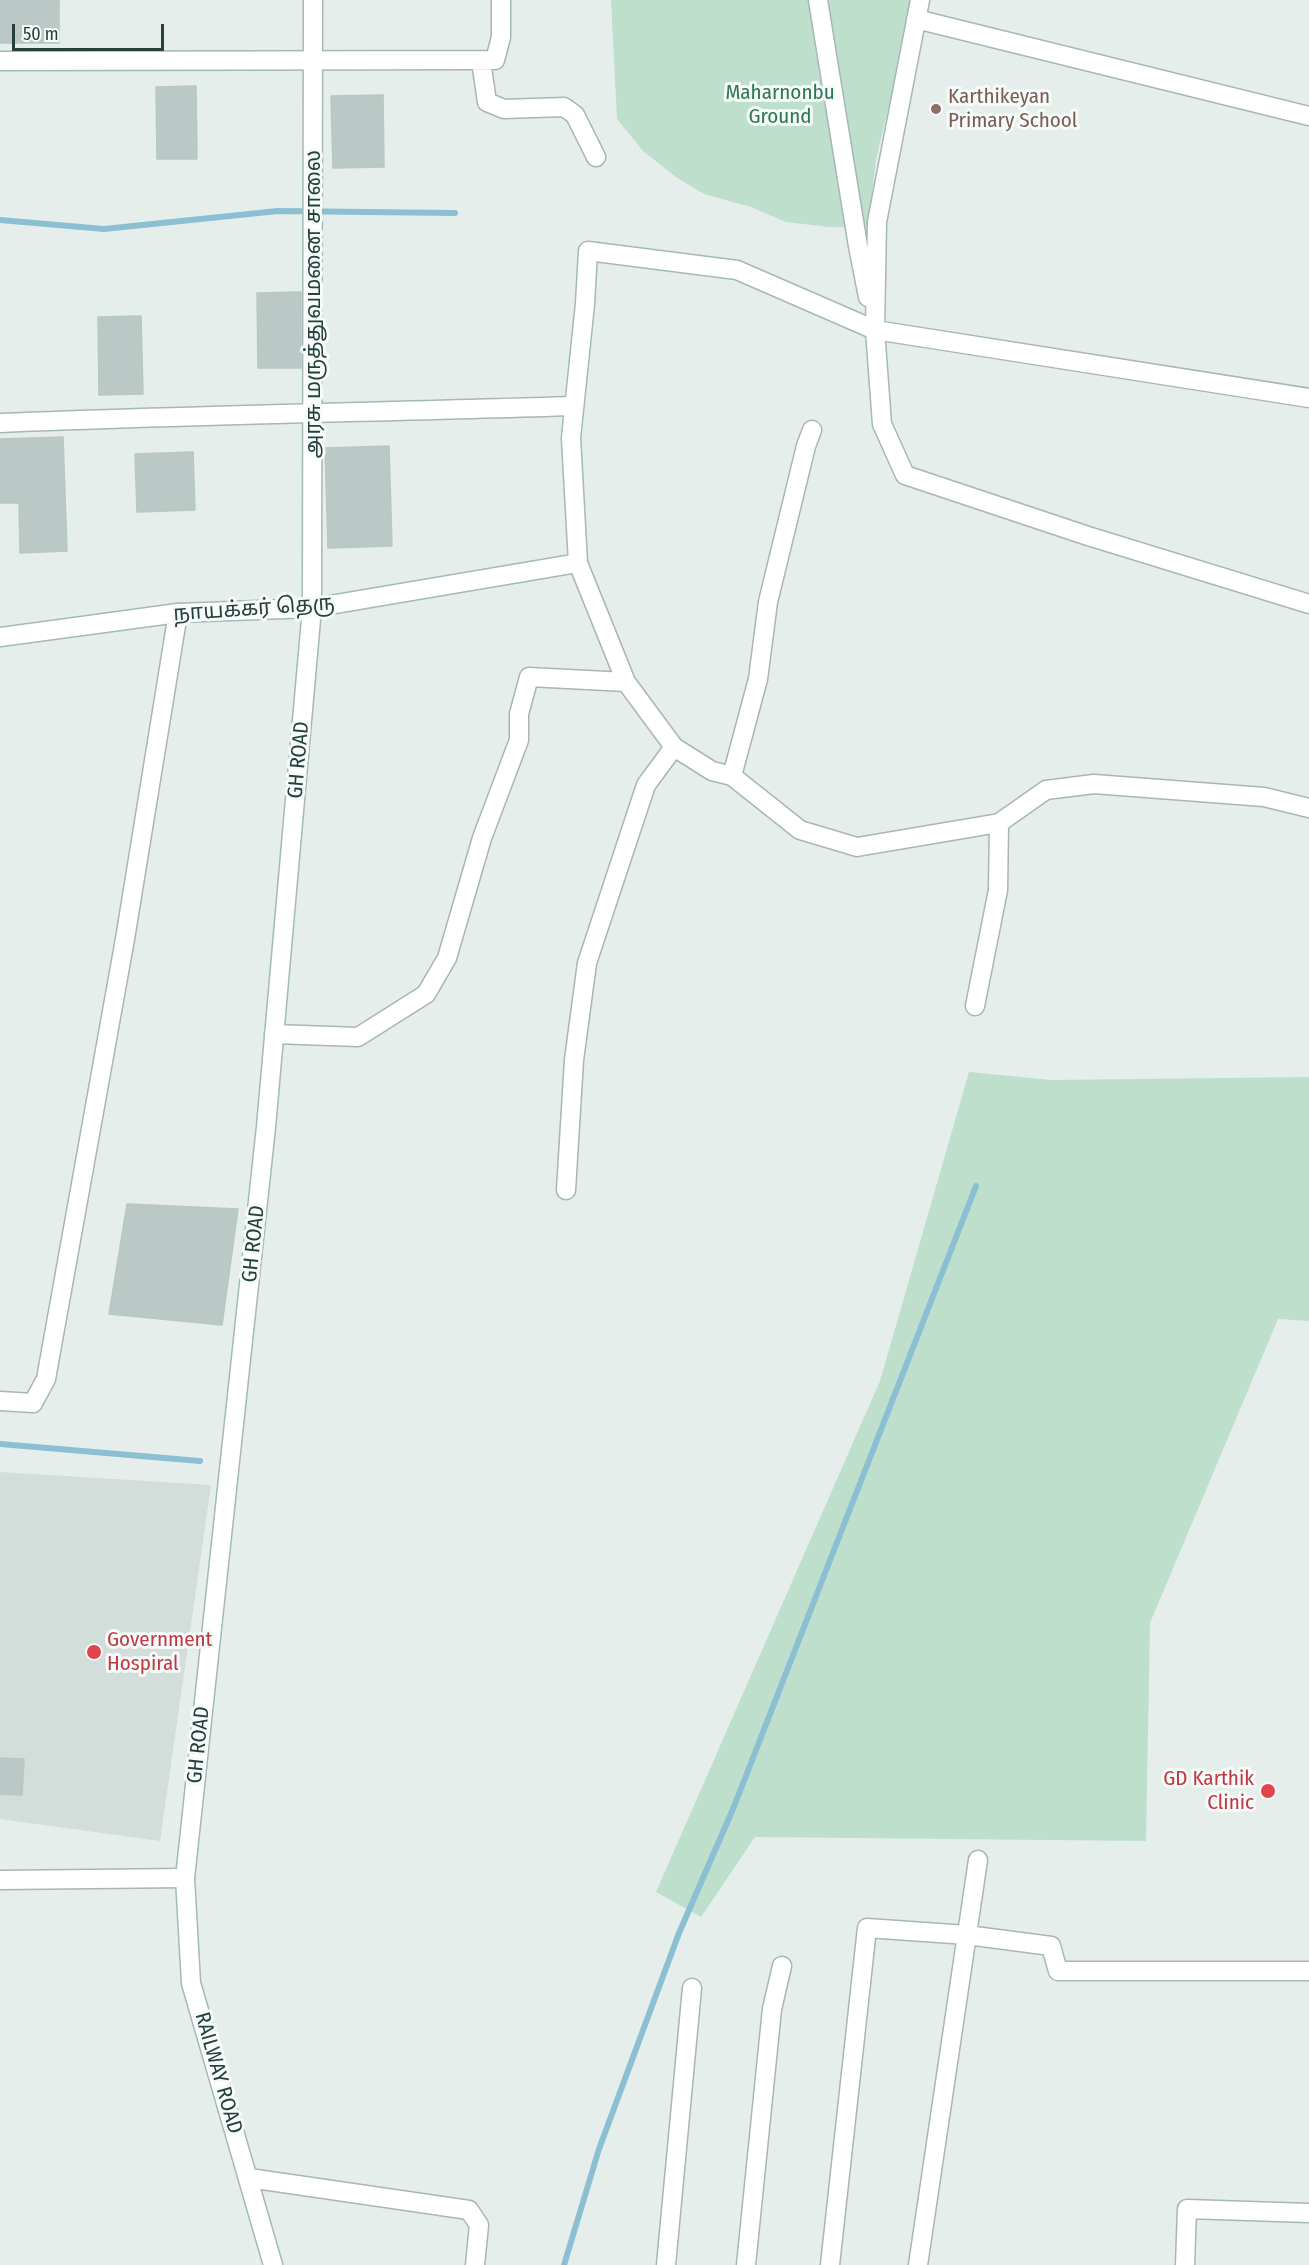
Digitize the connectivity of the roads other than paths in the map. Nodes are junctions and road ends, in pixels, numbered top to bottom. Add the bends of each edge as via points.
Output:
1 (313, 0) edge
2 (501, 0) edge
3 (818, 0) edge
4 (920, 0) edge
5 (916, 19) junction
6 (0, 61) edge
7 (481, 61) junction
8 (314, 62) junction
9 (1309, 116) edge
10 (596, 157) dead end
11 (876, 330) junction
12 (1309, 398) edge
13 (574, 406) junction
14 (314, 414) junction
15 (0, 423) edge
16 (812, 430) dead end
17 (578, 563) junction
18 (1309, 604) edge
19 (312, 608) junction
20 (178, 613) junction
21 (0, 637) edge
22 (626, 682) junction
23 (674, 747) junction
24 (732, 776) junction
25 (1309, 808) edge
26 (999, 823) junction
27 (975, 1006) dead end
28 (274, 1034) junction
29 (566, 1190) dead end
30 (0, 1401) edge
31 (978, 1860) dead end
32 (185, 1878) junction
33 (0, 1880) edge
34 (967, 1935) junction
35 (782, 1966) dead end
36 (1309, 1971) edge
37 (692, 1988) dead end
38 (249, 2178) junction
39 (1309, 2213) edge
40 (273, 2265) edge
41 (475, 2265) edge
42 (666, 2265) edge
43 (746, 2265) edge
44 (830, 2265) edge
45 (918, 2265) edge
46 (1185, 2265) edge

1 - 8 street, அரசு மருத்துவமனை சாலை
2 - 7 street via 501,37 495,60
3 - 11 street via 858,246
4 - 5 street
5 - 9 street
5 - 11 street via 877,222
6 - 8 street
7 - 8 street
7 - 10 street via 487,102 504,109 564,107 575,115
8 - 14 street, அரசு மருத்துவமனை சாலை
11 - 12 street
11 - 13 street via 737,270 588,251
11 - 18 street via 882,424 905,475
13 - 14 street
13 - 17 street via 570,438
14 - 15 street
14 - 19 street, அரசு மருத்துவமனை சாலை
16 - 24 street via 768,602 758,679
17 - 19 street, நாயக்கர் தெரு
17 - 22 street
19 - 20 street, நாயக்கர் தெரு
19 - 28 street, GH ROAD
20 - 21 street, நாயக்கர் தெரு
20 - 30 street via 125,939 46,1379 33,1403
22 - 23 street
22 - 28 street via 529,677 519,714 519,740 482,838 447,958 426,994 358,1037
23 - 24 street via 712,771
23 - 29 street via 646,785 587,963 574,1060
24 - 26 street via 800,831 857,847
25 - 26 street via 1264,797 1094,784 1046,790
26 - 27 street via 998,890
28 - 32 street, GH ROAD
31 - 34 street
32 - 33 street
32 - 38 street, RAILWAY ROAD via 191,1983
34 - 36 street via 1051,1946 1058,1971
34 - 44 street via 867,1928
34 - 45 street
35 - 43 street via 772,2009
37 - 42 street
38 - 40 street, RAILWAY ROAD
38 - 41 street via 469,2210 479,2225
39 - 46 street via 1186,2209

